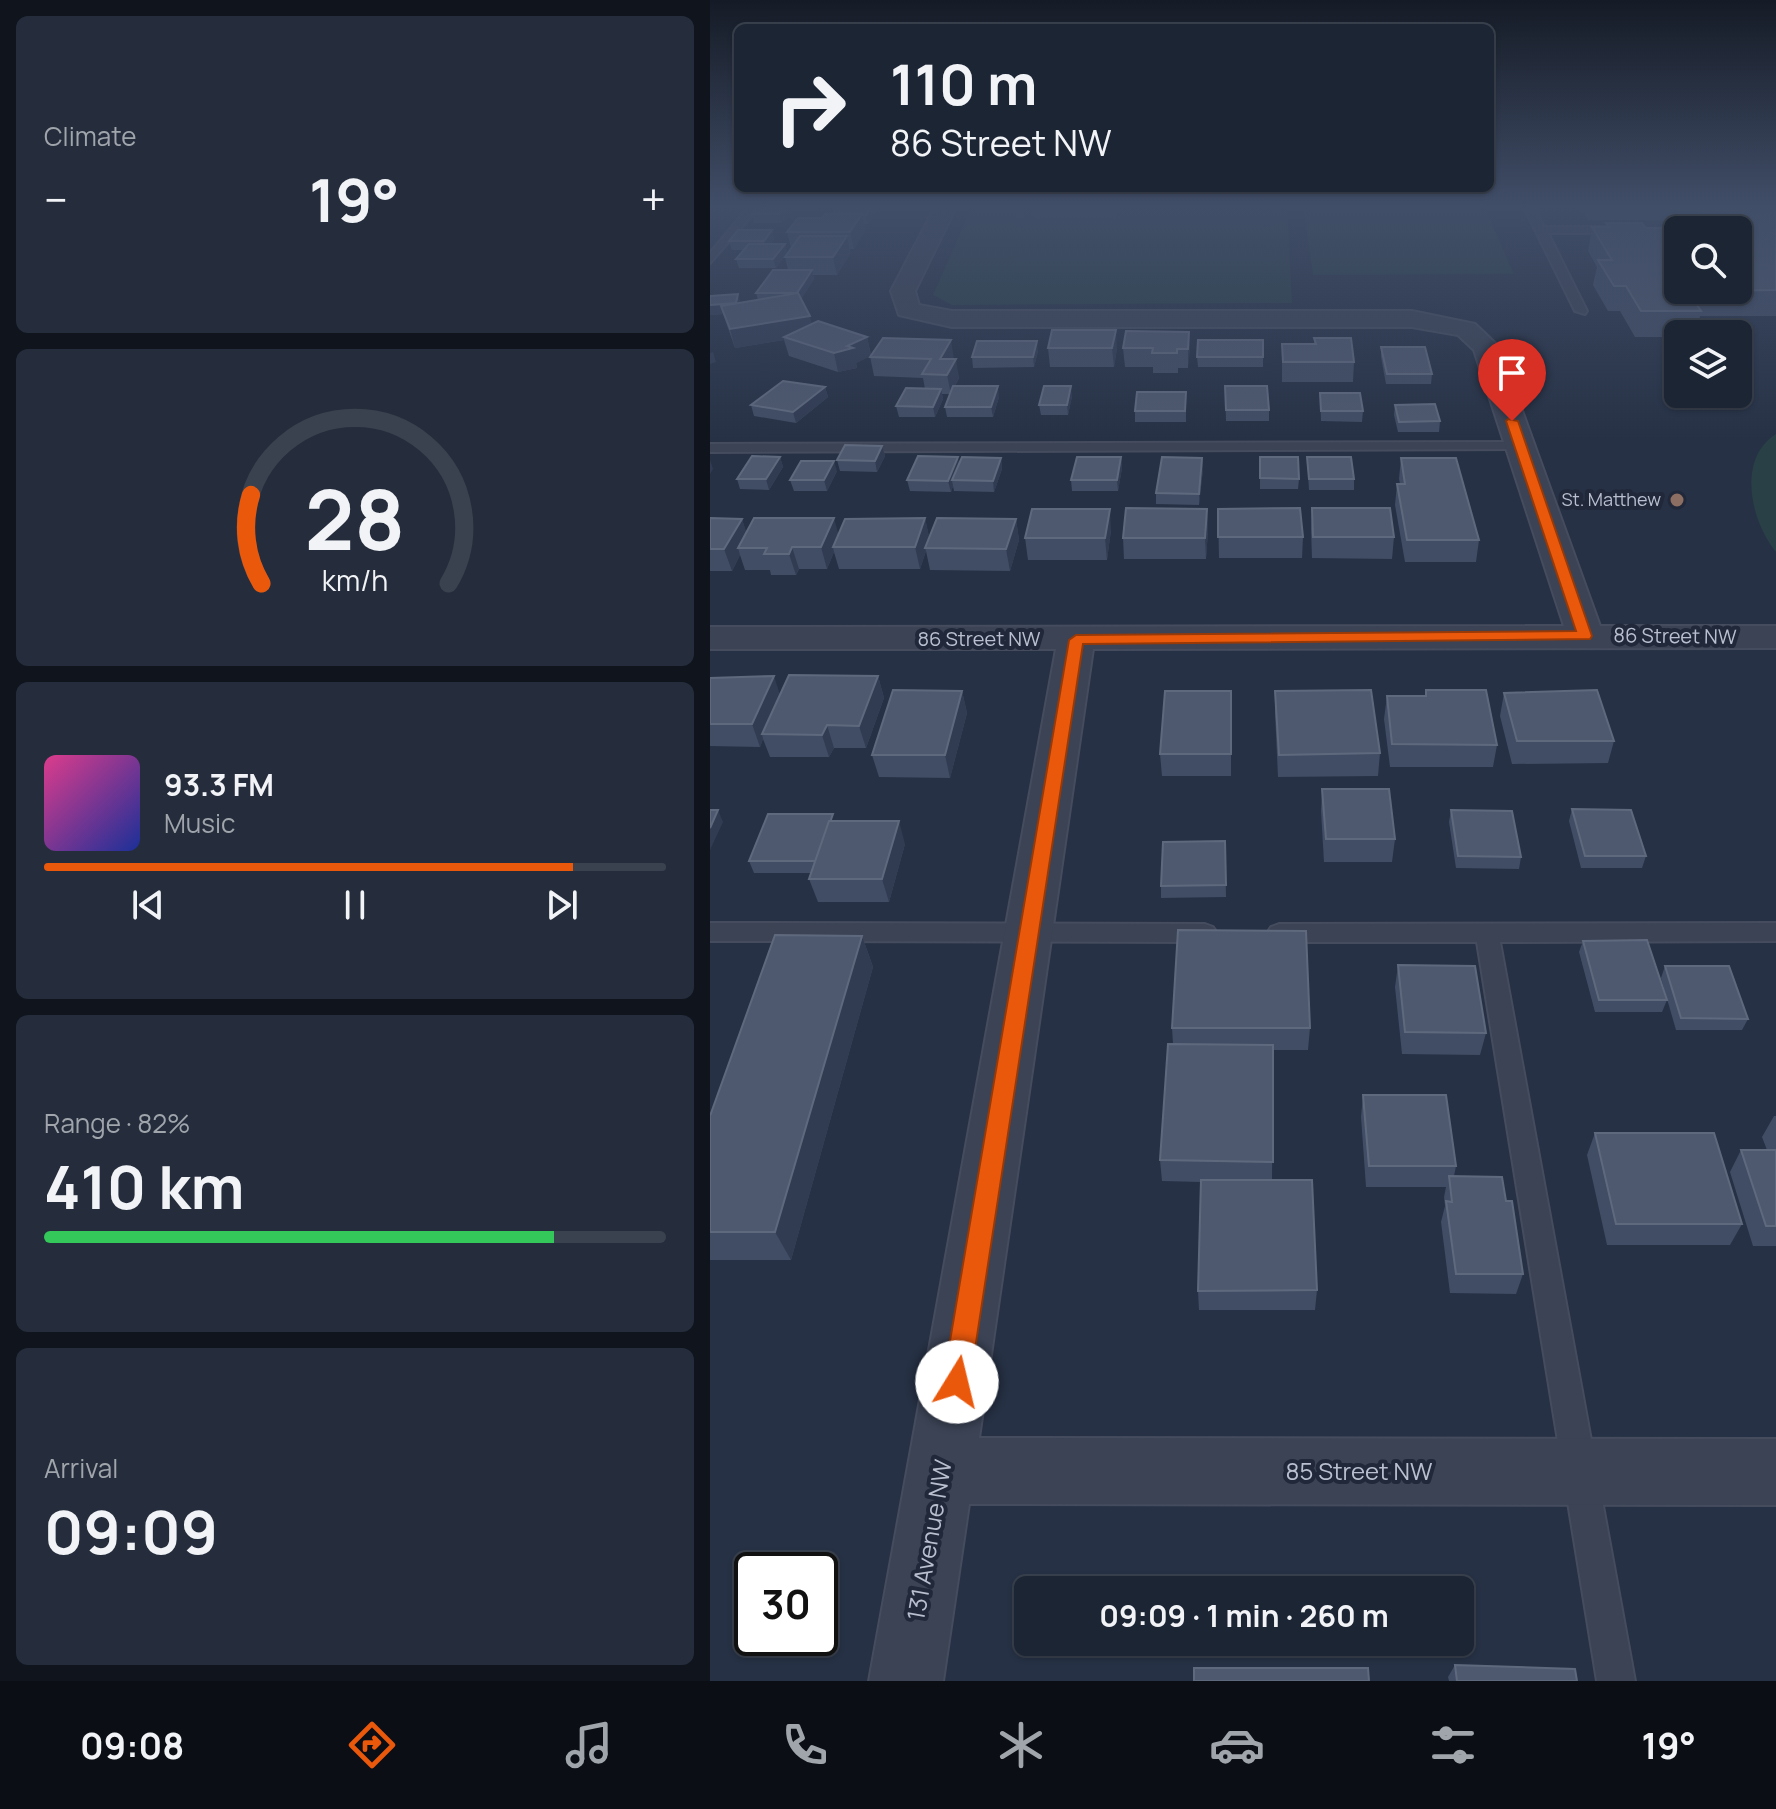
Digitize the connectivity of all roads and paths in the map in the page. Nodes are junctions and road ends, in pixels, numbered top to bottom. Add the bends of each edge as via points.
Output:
1 (907, 283) edge
2 (1567, 283) edge
3 (1581, 311) dead end
4 (1521, 446) junction
5 (710, 448) edge
6 (1585, 636) junction
7 (1776, 637) edge
8 (710, 638) edge
9 (1076, 640) junction
10 (710, 932) edge
11 (1776, 932) edge
12 (1029, 933) junction
13 (1487, 933) junction
14 (942, 1471) junction
15 (1579, 1472) junction
16 (1776, 1472) edge
17 (906, 1681) edge
18 (1616, 1681) edge

1 - 4 street via 903,291 908,310 952,319 1412,319 1466,329 1486,347
2 - 3 lane
4 - 5 lane
4 - 6 street
6 - 7 street, 86 Street NW
6 - 9 street, 86 Street NW
8 - 9 street, 86 Street NW
9 - 12 street, 131 Avenue NW
10 - 12 lane
11 - 13 lane
12 - 13 lane
12 - 14 street, 131 Avenue NW
13 - 15 lane
14 - 15 street, 85 Street NW
14 - 17 street, 131 Avenue NW
15 - 16 street, 85 Street NW
15 - 18 lane

